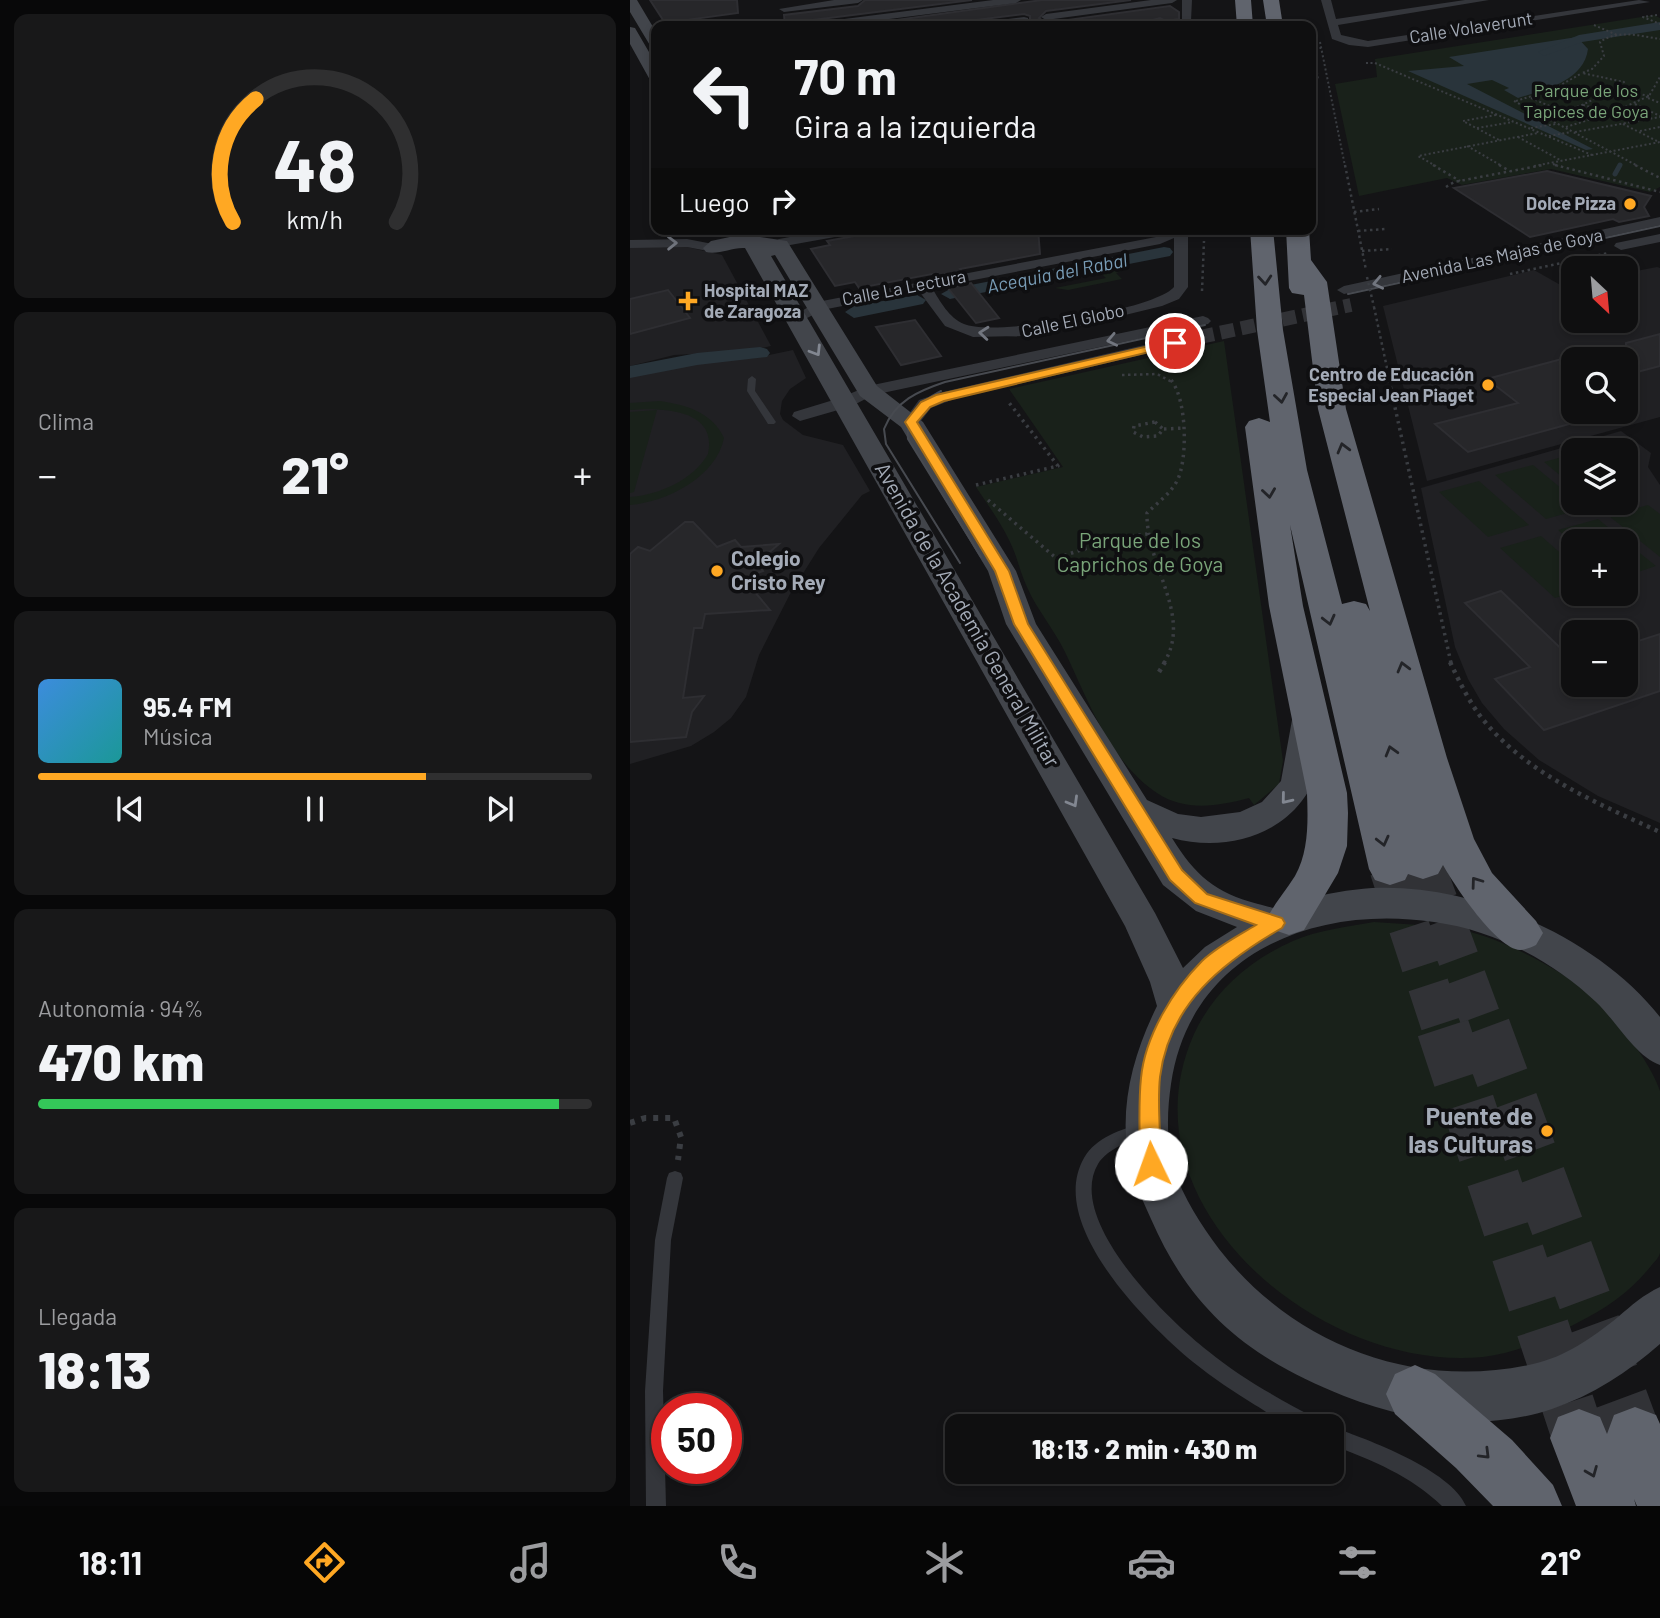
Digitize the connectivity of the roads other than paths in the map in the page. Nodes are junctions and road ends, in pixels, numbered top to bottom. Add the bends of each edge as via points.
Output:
1 (630, 0) edge
2 (775, 0) edge
3 (858, 0) edge
4 (1016, 0) edge
5 (1172, 0) edge
6 (1187, 0) edge
7 (1243, 0) edge
8 (1271, 0) edge
9 (1326, 0) edge
10 (1332, 0) edge
11 (1004, 1) edge
12 (974, 2) edge
13 (1459, 2) edge
14 (1495, 3) edge
15 (1648, 6) edge
16 (1034, 15) edge
17 (1527, 17) dead end
18 (1187, 19) dead end
19 (847, 21) edge
20 (1002, 21) edge
21 (1011, 21) edge
22 (1245, 21) edge
23 (1274, 21) edge
24 (1331, 23) junction
25 (630, 31) edge
26 (1357, 32) dead end
27 (1334, 35) junction
28 (651, 36) edge
29 (651, 68) edge
30 (1660, 220) edge
31 (805, 235) edge
32 (1169, 235) edge
33 (1180, 235) edge
34 (1262, 235) edge
35 (762, 240) edge
36 (1657, 241) edge
37 (630, 244) edge
38 (1298, 246) edge
39 (713, 248) joint
40 (1612, 248) dead end
41 (922, 285) junction
42 (1344, 290) tunnel mouth
43 (817, 306) junction
44 (796, 319) junction
45 (1270, 330) junction
46 (752, 379) dead end
47 (858, 405) junction
48 (771, 422) dead end
49 (911, 422) junction
50 (1309, 710) junction
51 (1136, 809) junction
52 (1423, 863) tunnel mouth
53 (1390, 869) tunnel mouth
54 (1282, 920) junction
55 (1521, 933) junction
56 (1177, 1006) junction
57 (1648, 1022) edge
58 (1660, 1048) edge
59 (1149, 1127) junction
60 (675, 1178) road end
61 (1660, 1311) edge
62 (1415, 1394) junction
63 (1288, 1414) edge
64 (1344, 1440) edge
65 (1660, 1489) edge
66 (656, 1506) edge
67 (1456, 1506) edge
68 (1532, 1506) edge
69 (1606, 1506) edge

1 - 28 main road
2 - 3 street via 788,13
4 - 11 street
5 - 16 street
6 - 18 street
7 - 22 highway
8 - 23 highway
9 - 10 street
9 - 24 street
11 - 12 street
11 - 16 street
12 - 19 street
13 - 14 street
13 - 24 street
14 - 17 street
15 - 27 street, Calle Volaverunt via 1373,43 1349,42
16 - 20 street
16 - 21 street
24 - 27 street
25 - 29 main road
26 - 27 street
30 -> 42 street, Avenida Las Majas de Goya
31 - 35 street
32 - 41 street, Calle La Lectura
33 -> 41 street, Calle El Globo via 1181,287 1174,296 1031,330 988,334 957,327
34 -> 45 highway
35 - 39 main road via 722,251
35 - 43 main road, Avenida de la Academia General Militar via 803,283
35 - 44 main road, Avenida de la Academia General Militar
36 - 40 street, Avenida Las Majas de Goya
37 -> 39 street via 687,243
52 -> 38 highway via 1321,477 1306,365
55 -> 38 highway via 1477,884 1453,839 1332,409 1315,282
41 - 43 street, Calle La Lectura
43 - 44 street, Calle La Lectura
43 - 47 main road, Avenida de la Academia General Militar
44 -> 47 main road, Avenida de la Academia General Militar
45 -> 50 highway via 1253,386 1286,606
45 -> 53 highway via 1292,470
46 - 48 lane via 751,391
47 - 49 main road, Avenida de la Academia General Militar
49 -> 47 street via 925,404 940,398 1202,329
47 -> 56 main road, Avenida de la Academia General Militar via 1142,923
49 - 51 main road, Avenida de la Academia General Militar via 1002,571 1021,624
50 -> 51 main road via 1296,786 1277,809 1258,820 1210,829 1171,825
50 - 54 highway via 1327,793 1329,838 1318,875
51 - 54 main road, Avenida de la Academia General Militar via 1186,887 1224,908
54 - 55 main road via 1382,902 1428,905 1480,917
54 - 56 main road via 1209,966
55 - 57 main road via 1564,955
56 - 59 main road via 1150,1076
57 - 58 main road
59 - 62 main road via 1151,1164 1173,1220 1206,1272 1244,1311 1284,1343 1326,1364
59 - 63 lane via 1113,1140 1090,1163 1083,1194 1098,1240 1149,1307 1199,1355
60 - 66 lane via 663,1240 654,1391
61 - 62 main road via 1633,1337 1588,1368 1536,1389 1470,1397
62 -> 68 highway via 1473,1442
64 - 67 lane via 1415,1472
65 -> 69 highway via 1607,1437

